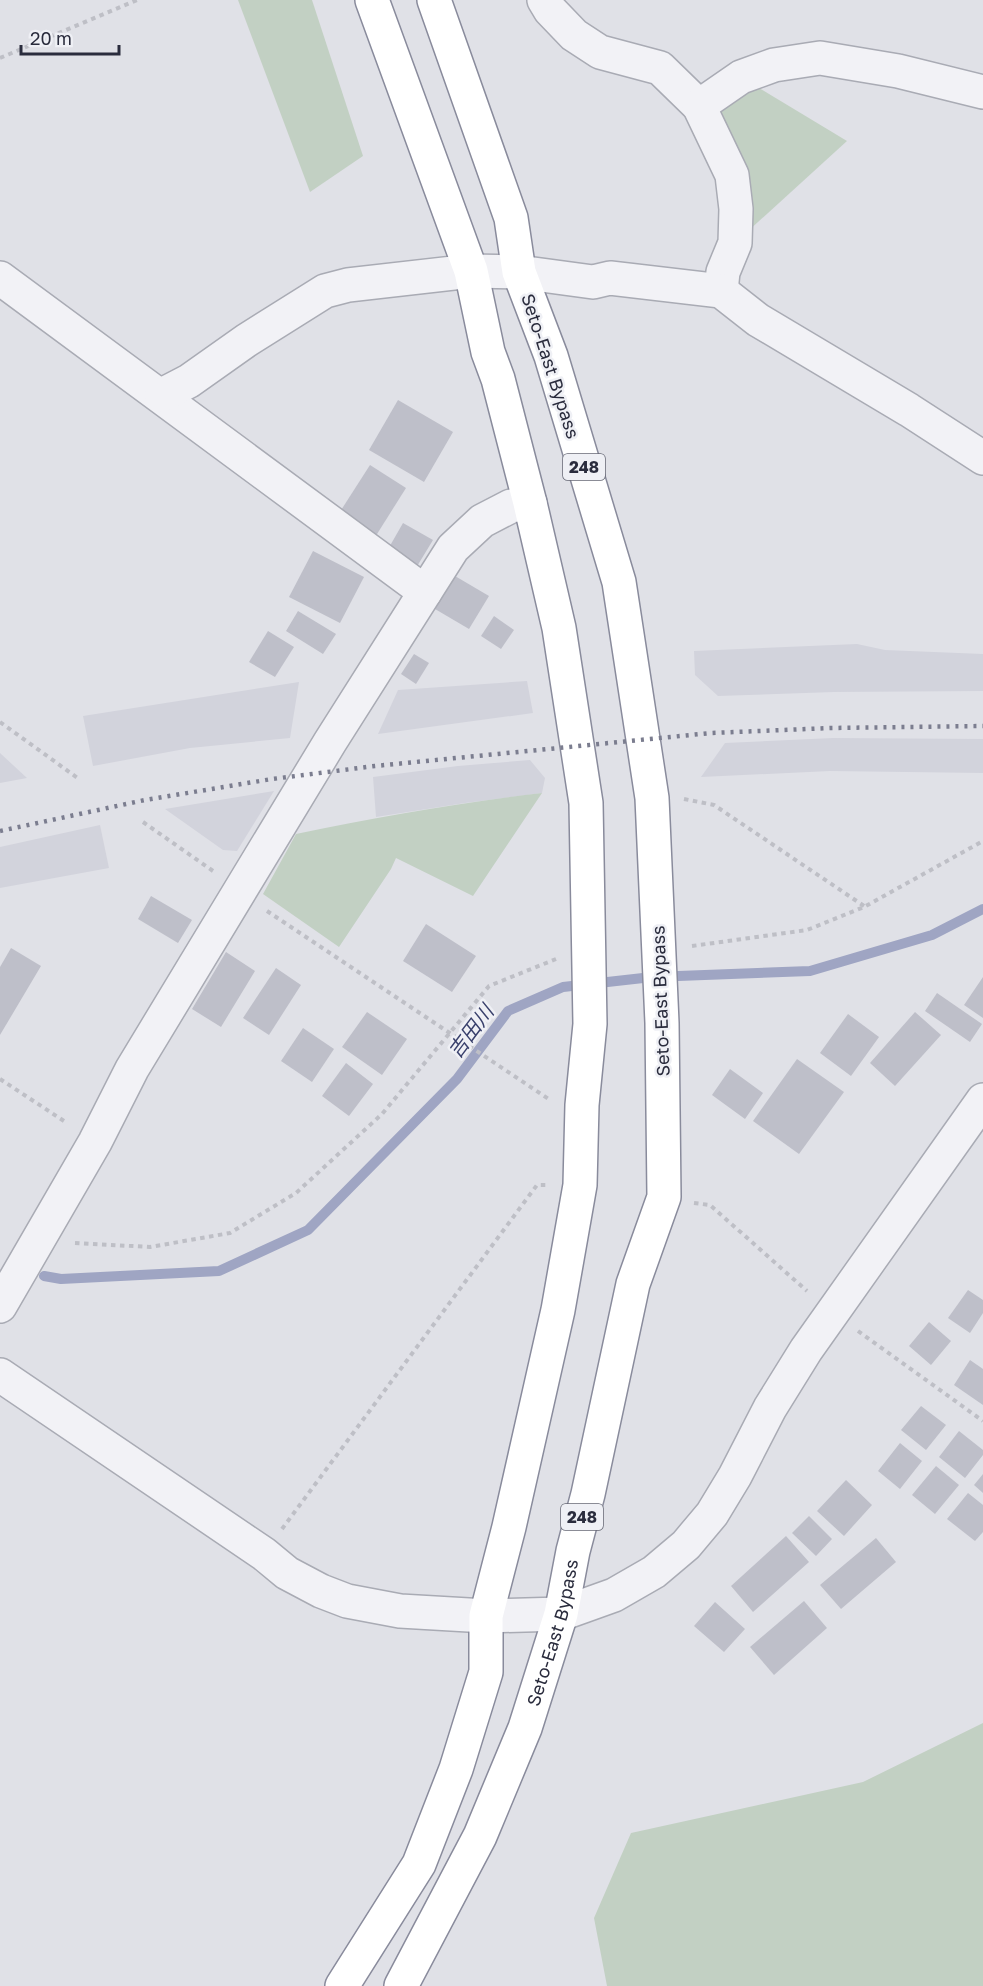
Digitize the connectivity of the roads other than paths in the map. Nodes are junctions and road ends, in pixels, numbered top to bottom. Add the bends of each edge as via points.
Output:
1 (372, 0) edge
2 (434, 0) edge
3 (544, 0) edge
4 (983, 92) edge
5 (699, 106) junction
6 (471, 271) junction
7 (519, 272) junction
8 (0, 278) edge
9 (721, 291) junction
10 (162, 395) junction
11 (983, 458) edge
12 (530, 503) junction
13 (425, 591) junction
14 (983, 1100) edge
15 (0, 1306) edge
16 (0, 1376) edge
17 (561, 1614) junction
18 (486, 1616) junction
19 (342, 1986) edge
20 (402, 1986) edge

1 - 6 highway
2 - 7 highway, Seto-East Bypass / 248 via 511,218
3 - 5 street via 574,35 600,52 660,68
4 - 5 street via 898,71 820,58 774,65 741,76
5 - 9 street via 732,175 735,243 723,273
6 - 7 street
6 - 10 street via 325,291
6 - 12 highway via 488,352
7 - 9 street via 593,282 610,278
7 - 17 highway, Seto-East Bypass / 248 via 551,356 619,582 652,798 662,1023 664,1197 633,1284
8 - 10 street
9 - 11 street via 758,320
10 - 13 street
12 - 13 street via 510,506 482,521 453,548
12 - 18 highway via 559,628 586,803 590,1024 580,1185 558,1310
13 - 15 street via 132,1069 95,1142
14 - 17 street via 806,1350 712,1515 686,1545 654,1572 614,1595
16 - 18 street via 287,1573 321,1591 347,1601 400,1611
17 - 18 street
17 - 20 highway, Seto-East Bypass / 248 via 525,1728 480,1836
18 - 19 highway via 486,1672 456,1769 419,1864

